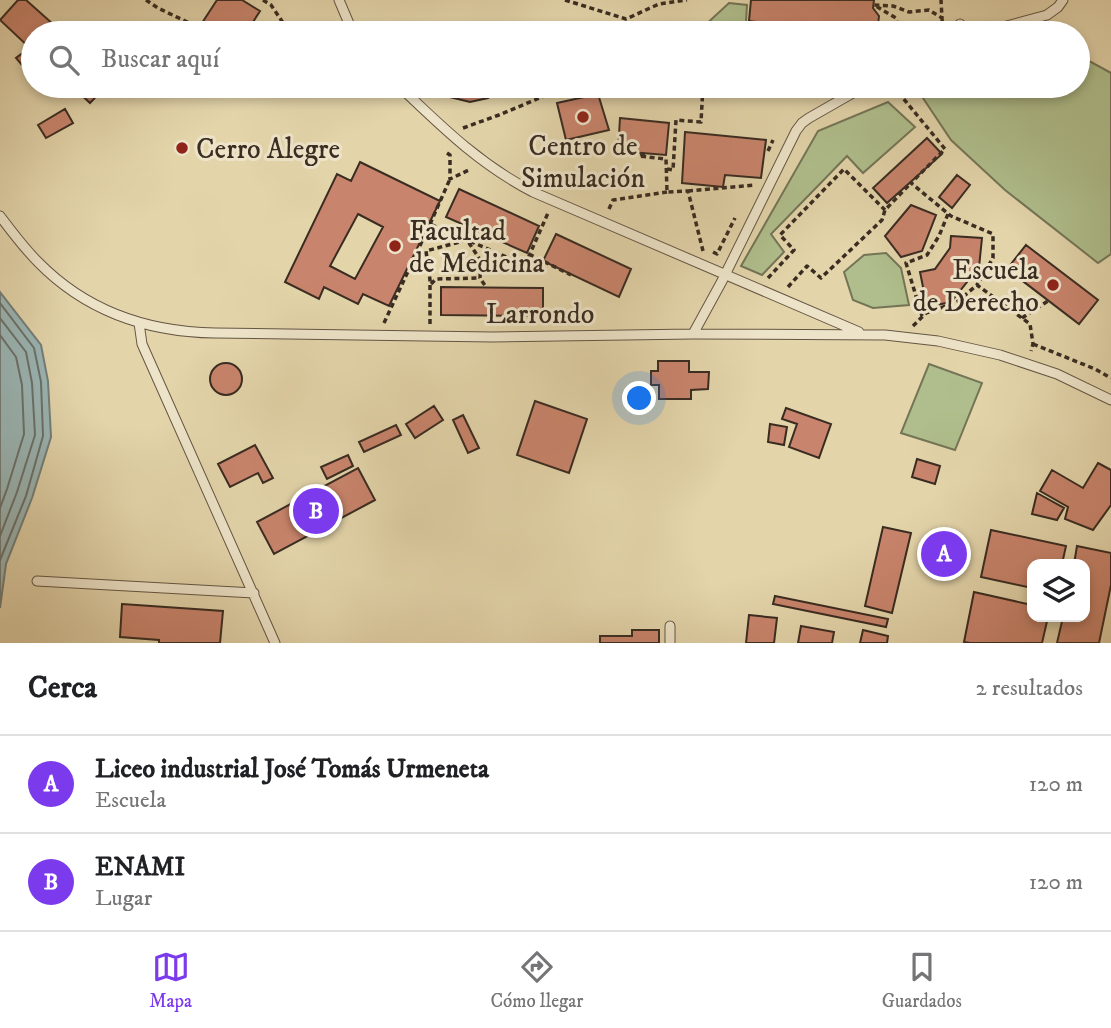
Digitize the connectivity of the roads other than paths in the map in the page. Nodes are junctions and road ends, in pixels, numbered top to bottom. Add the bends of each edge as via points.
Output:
1 (339, 0) edge
2 (1063, 0) edge
3 (348, 21) edge
4 (1025, 21) edge
5 (412, 98) edge
6 (845, 98) edge
7 (0, 216) edge
8 (725, 275) junction
9 (139, 323) junction
10 (694, 334) junction
11 (866, 334) junction
12 (1111, 400) edge
13 (37, 581) dead end
14 (254, 593) junction
15 (670, 626) dead end
16 (275, 643) edge
17 (670, 643) edge

1 - 3 lane
2 - 4 lane via 1047,15
5 - 8 lane via 471,153 523,187
6 - 8 lane via 796,131
7 - 9 lane, Larrondo via 23,247 57,279 97,306
8 - 10 lane
8 - 11 lane
9 - 10 lane, Larrondo via 191,333
9 - 14 lane via 142,344
10 - 11 lane, Larrondo
11 - 12 lane, Larrondo via 971,348 1057,374
13 - 14 lane
14 - 16 lane
15 - 17 lane

